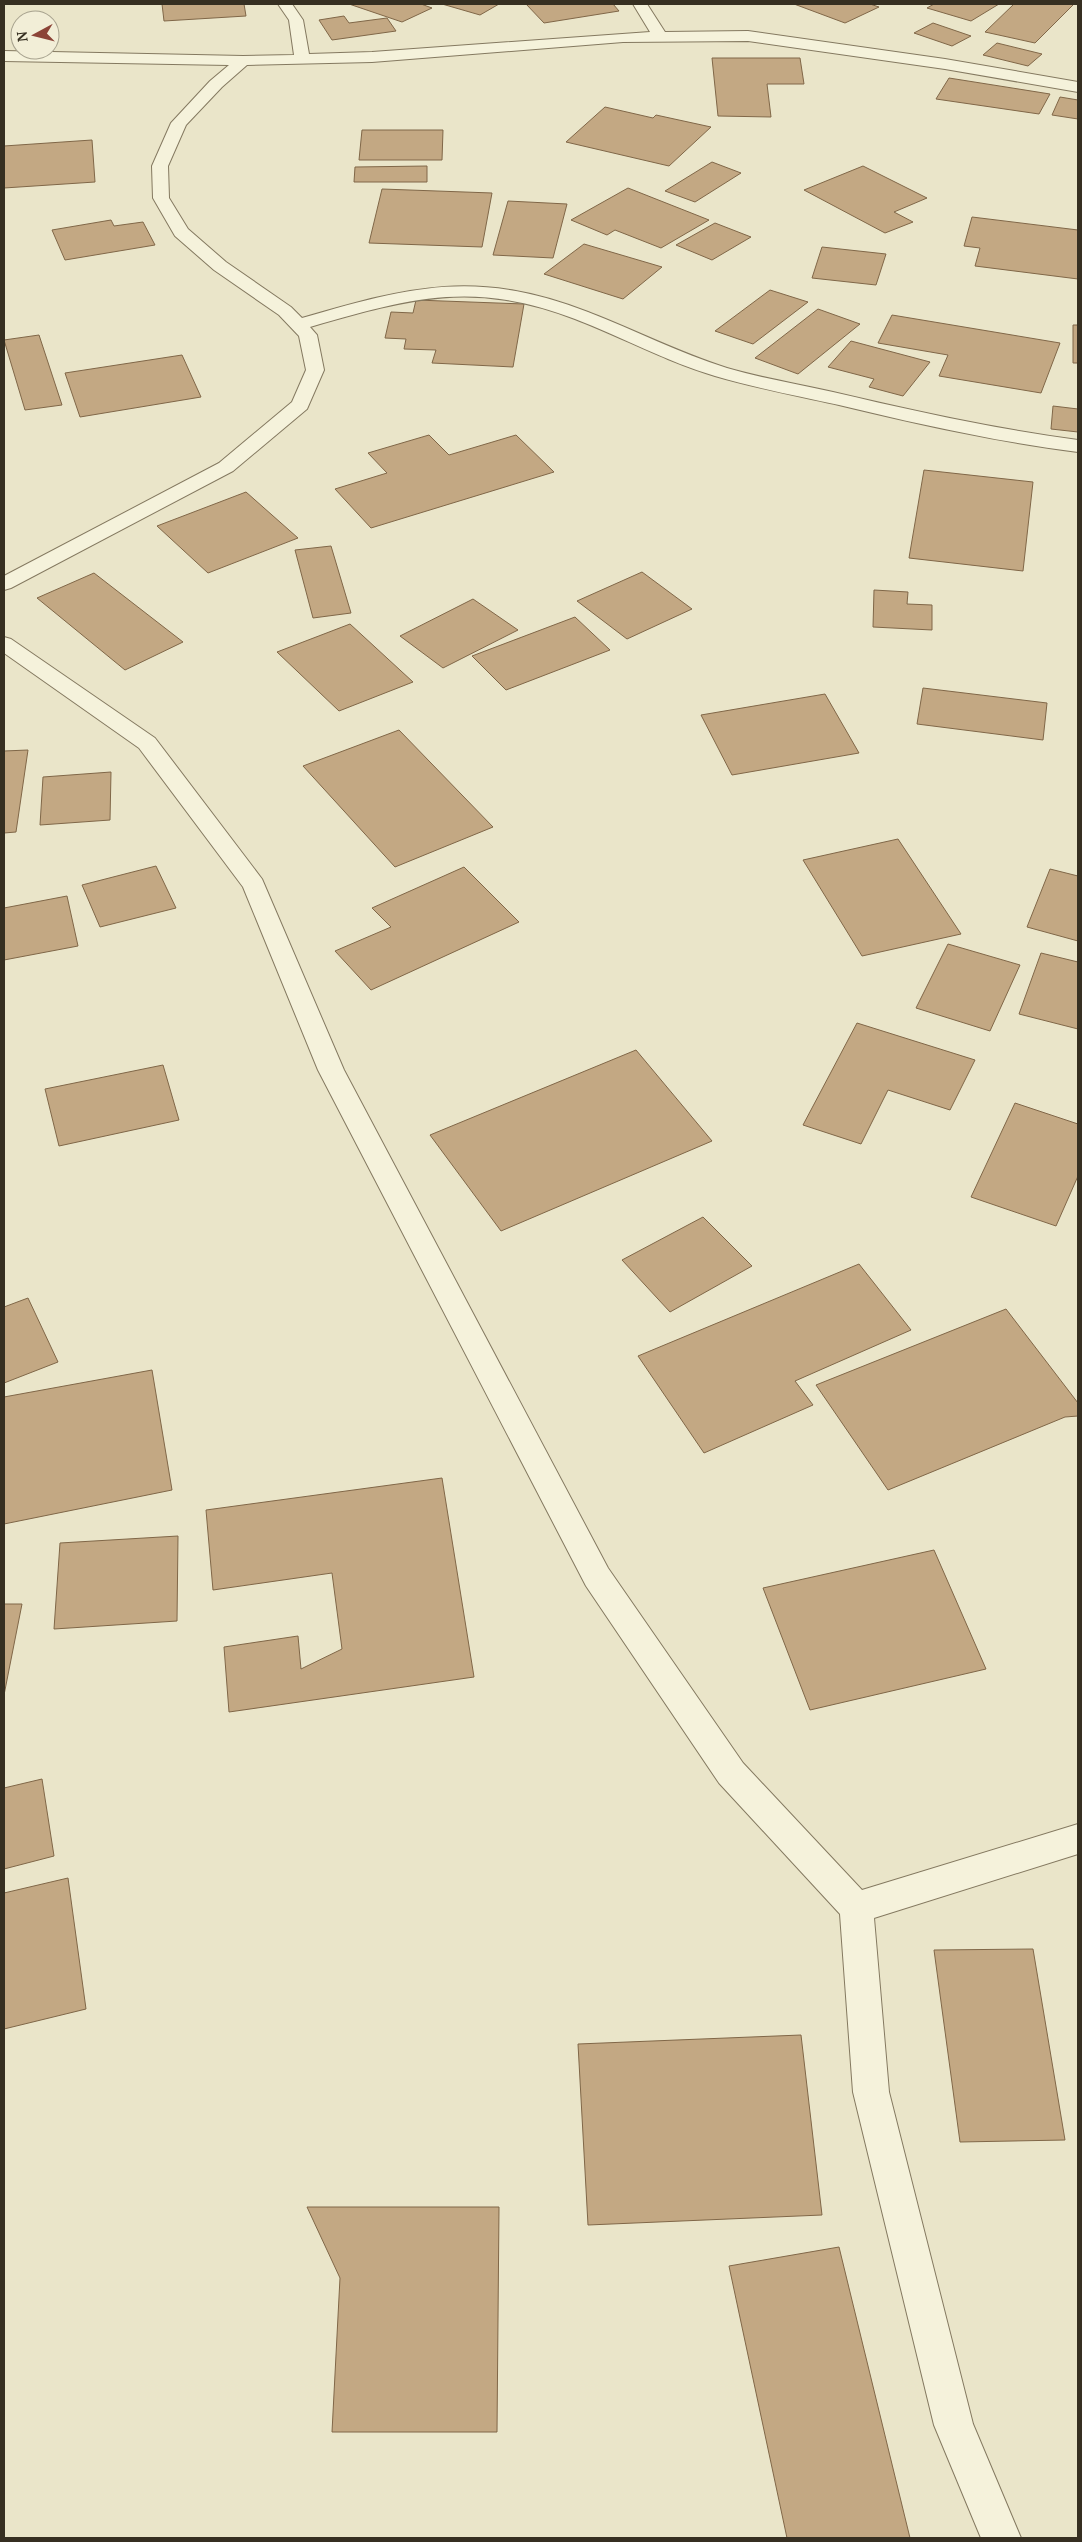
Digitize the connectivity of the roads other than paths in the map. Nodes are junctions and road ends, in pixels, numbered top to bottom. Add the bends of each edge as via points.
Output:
1 (285, 4) edge
2 (640, 4) edge
3 (661, 37) junction
4 (4, 56) edge
5 (302, 58) junction
6 (243, 61) junction
7 (1078, 87) edge
8 (298, 324) junction
9 (1078, 446) edge
10 (4, 584) edge
11 (4, 643) edge
12 (1078, 1838) edge
13 (856, 1908) junction
14 (1002, 2538) edge

1 - 5 street via 296,20
2 - 3 street
3 - 5 street via 372,57
3 - 7 street via 748,36
4 - 6 street
5 - 6 street
6 - 8 street via 216,84 179,124 160,166 161,198 181,232 220,266 285,311
8 - 9 street via 398,297 451,291 504,293 546,303 708,367 916,418
8 - 10 street via 308,336 316,370 300,405 226,467
11 - 13 street via 147,743 254,885 331,1070 597,1577 731,1772
12 - 13 street
13 - 14 street via 871,2092 954,2425

